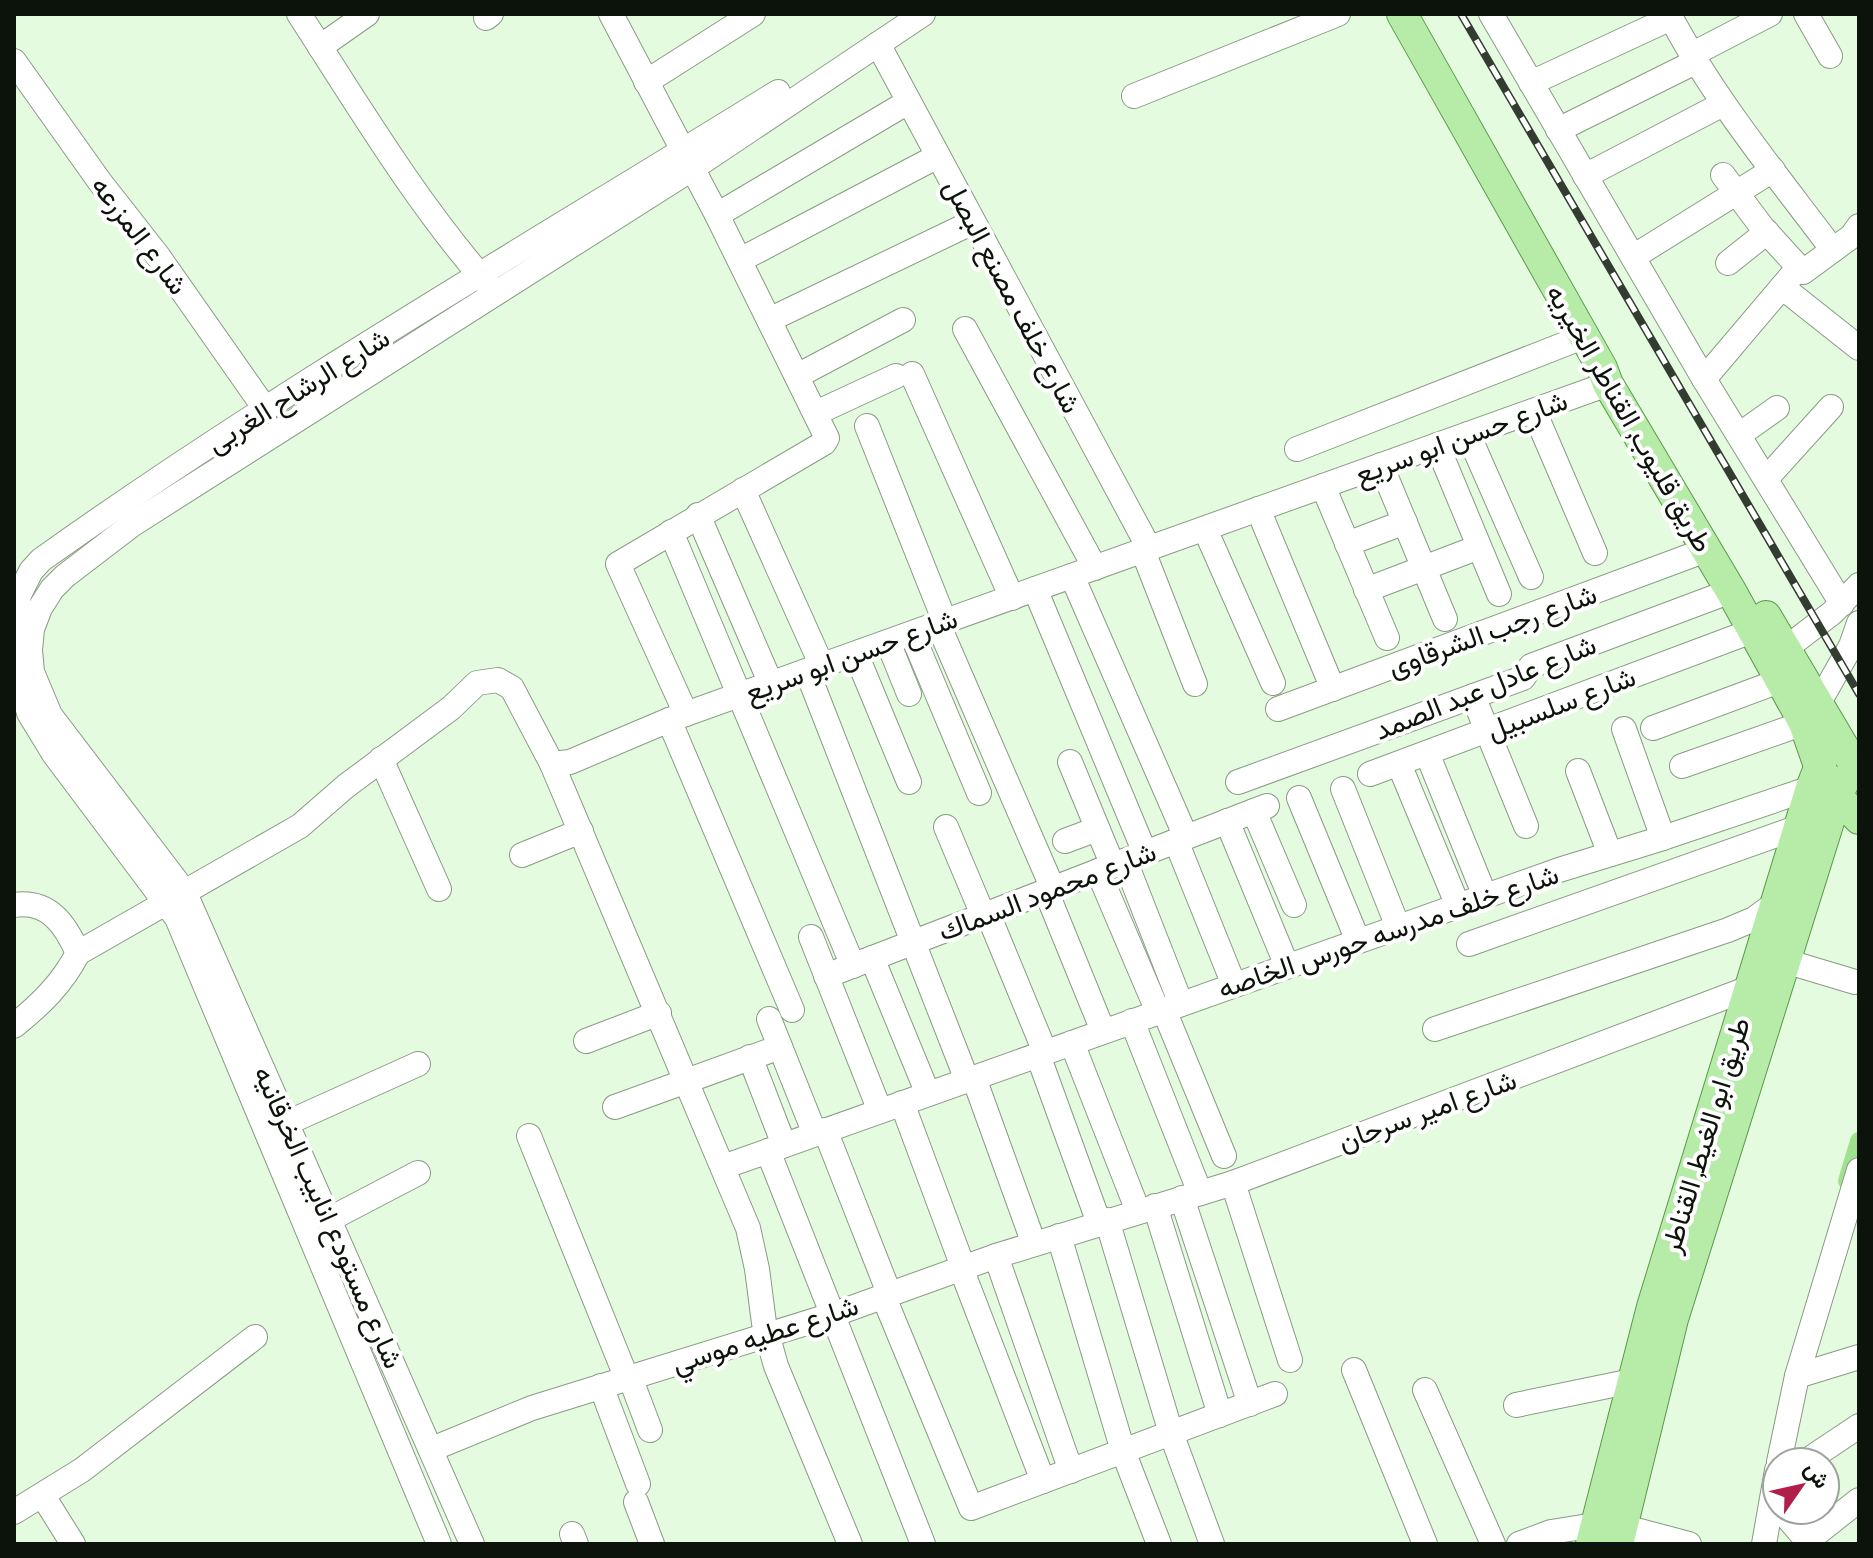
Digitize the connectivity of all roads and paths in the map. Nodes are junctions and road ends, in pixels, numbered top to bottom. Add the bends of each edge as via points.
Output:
1 (299, 14) edge
2 (367, 14) edge
3 (611, 14) edge
4 (753, 14) edge
5 (923, 14) edge
6 (1338, 14) edge
7 (1402, 14) edge
8 (1420, 14) edge
9 (1770, 14) edge
10 (1806, 14) edge
11 (1498, 16) edge
12 (1670, 16) edge
13 (1638, 23) edge
14 (900, 29) junction
15 (878, 44) junction
16 (320, 47) junction
17 (1830, 56) dead end
18 (1693, 59) junction
19 (14, 61) edge
20 (646, 82) junction
21 (1531, 83) junction
22 (1134, 96) dead end
23 (908, 102) junction
24 (1723, 104) junction
25 (1558, 130) junction
26 (938, 156) junction
27 (688, 160) junction
28 (1773, 170) junction
29 (1585, 176) junction
30 (1730, 184) junction
31 (717, 215) junction
32 (973, 222) junction
33 (1859, 226) edge
34 (1767, 232) junction
35 (1833, 250) junction
36 (1633, 257) junction
37 (740, 260) junction
38 (1728, 263) dead end
39 (1798, 268) junction
40 (488, 284) junction
41 (1782, 287) junction
42 (769, 320) junction
43 (903, 320) dead end
44 (965, 329) dead end
45 (1583, 337) junction
46 (1859, 348) edge
47 (797, 376) junction
48 (1704, 379) junction
49 (1608, 384) junction
50 (302, 401) junction
51 (1831, 407) dead end
52 (1777, 408) dead end
53 (266, 410) junction
54 (1534, 411) junction
55 (816, 413) junction
56 (867, 426) dead end
57 (1468, 434) junction
58 (1739, 435) junction
59 (1437, 445) junction
60 (1297, 449) dead end
61 (1381, 465) junction
62 (1766, 479) junction
63 (1323, 486) junction
64 (743, 490) junction
65 (1258, 509) junction
66 (698, 515) junction
67 (1405, 522) junction
68 (1205, 529) junction
69 (671, 532) junction
70 (71, 539) junction
71 (1347, 544) junction
72 (1479, 547) junction
73 (1146, 550) junction
74 (1706, 550) junction
75 (1595, 553) dead end
76 (86, 559) junction
77 (1424, 568) junction
78 (1083, 572) junction
79 (1531, 577) dead end
80 (1859, 585) edge
81 (1035, 589) junction
82 (1366, 590) junction
83 (1731, 591) junction
84 (1499, 594) dead end
85 (16, 598) edge
86 (1012, 598) junction
87 (1842, 604) junction
88 (40, 608) junction
89 (1445, 619) dead end
90 (942, 623) junction
91 (1859, 623) edge
92 (1752, 631) junction
93 (900, 638) junction
94 (1387, 638) dead end
95 (1785, 649) junction
96 (1855, 652) edge
97 (856, 654) junction
98 (815, 668) junction
99 (1779, 681) junction
100 (1273, 683) dead end
101 (771, 684) junction
102 (1195, 684) dead end
103 (1333, 689) junction
104 (909, 694) dead end
105 (741, 695) junction
106 (1473, 696) junction
107 (1278, 709) dead end
108 (1811, 714) junction
109 (678, 717) junction
110 (1653, 728) dead end
111 (1624, 729) dead end
112 (1487, 731) junction
113 (1835, 732) junction
114 (1427, 753) junction
115 (381, 759) junction
116 (1070, 762) dead end
117 (552, 764) junction
118 (1399, 764) junction
119 (1682, 766) dead end
120 (1856, 769) edge
121 (1578, 771) dead end
122 (1370, 774) dead end
123 (909, 782) dead end
124 (1238, 782) dead end
125 (1822, 783) junction
126 (1343, 789) dead end
127 (979, 793) dead end
128 (1299, 798) dead end
129 (1859, 819) edge
130 (1227, 821) junction
131 (1526, 826) dead end
132 (946, 827) dead end
133 (1799, 827) junction
134 (1097, 829) junction
135 (581, 831) junction
136 (1663, 838) junction
137 (1181, 839) junction
138 (1065, 841) dead end
139 (1610, 854) junction
140 (522, 855) dead end
141 (1120, 863) junction
142 (439, 889) dead end
143 (1049, 890) junction
144 (175, 896) junction
145 (1485, 896) junction
146 (1776, 903) junction
147 (14, 905) edge
148 (1294, 905) dead end
149 (1458, 906) junction
150 (985, 914) junction
151 (1398, 927) junction
152 (811, 937) dead end
153 (1358, 941) junction
154 (913, 942) junction
155 (1469, 944) dead end
156 (78, 953) junction
157 (1785, 961) junction
158 (862, 962) junction
159 (1287, 966) junction
160 (826, 976) junction
161 (1855, 982) dead end
162 (1234, 985) junction
163 (1752, 987) junction
164 (1168, 1008) junction
165 (792, 1010) dead end
166 (659, 1013) junction
167 (769, 1019) dead end
168 (1132, 1021) junction
169 (14, 1026) edge
170 (1435, 1029) dead end
171 (1103, 1031) junction
172 (586, 1041) dead end
173 (1072, 1043) junction
174 (780, 1047) junction
175 (1042, 1053) junction
176 (750, 1057) junction
177 (418, 1064) dead end
178 (687, 1079) junction
179 (970, 1079) junction
180 (928, 1094) junction
181 (615, 1107) dead end
182 (891, 1107) junction
183 (287, 1123) junction
184 (820, 1132) junction
185 (529, 1136) dead end
186 (776, 1148) junction
187 (1224, 1156) dead end
188 (723, 1167) junction
189 (1859, 1170) edge
190 (418, 1173) dead end
191 (1233, 1183) junction
192 (1191, 1195) junction
193 (1146, 1209) junction
194 (330, 1219) junction
195 (1103, 1222) junction
196 (1851, 1230) edge
197 (1059, 1236) junction
198 (1034, 1244) junction
199 (996, 1256) junction
200 (962, 1267) junction
201 (886, 1294) junction
202 (832, 1315) junction
203 (767, 1335) junction
204 (255, 1337) dead end
205 (1859, 1357) edge
206 (1290, 1360) dead end
207 (1354, 1370) dead end
208 (1797, 1376) junction
209 (629, 1378) junction
210 (1632, 1381) junction
211 (601, 1386) junction
212 (1425, 1390) dead end
213 (1275, 1394) dead end
214 (1250, 1404) junction
215 (1516, 1405) dead end
216 (1220, 1415) junction
217 (1859, 1426) edge
218 (650, 1430) dead end
219 (1171, 1433) junction
220 (1784, 1446) edge
221 (1829, 1446) edge
222 (432, 1449) junction
223 (1123, 1451) junction
224 (1071, 1471) junction
225 (1043, 1481) junction
226 (43, 1496) junction
227 (1859, 1500) edge
228 (14, 1512) edge
229 (1606, 1535) edge
230 (1809, 1542) edge
231 (73, 1544) edge
232 (439, 1544) edge
233 (472, 1544) edge
234 (652, 1544) edge
235 (850, 1544) edge
236 (923, 1544) edge
237 (1159, 1544) edge
238 (1212, 1544) edge
239 (1425, 1544) edge
240 (1493, 1544) edge
241 (1519, 1544) edge
242 (1689, 1544) edge

1 - 16 street
2 - 16 street
3 - 20 street
4 - 20 street
5 - 14 street, شارع الرشاح الغربى
6 - 22 street
7 - 45 main road, طريق قليوب, القناطر الخيريه
8 - 95 main road, طريق قليوب, القناطر الخيريه
9 - 18 street
10 - 17 street
11 - 21 street
12 - 13 street
12 - 18 street
13 - 21 street
14 - 15 street, شارع الرشاح الغربى
14 - 27 street, شارع الرشاح الغربى via 868,37
15 - 23 street, شارع خلف مصنع البصل
15 - 27 street, شارع الرشاح الغربى
16 - 40 street via 425,204
18 - 24 street
18 - 25 street
19 - 53 street, شارع المزرعه
20 - 27 street
21 - 25 street
23 - 26 street, شارع خلف مصنع البصل
23 - 31 street
24 - 28 street
24 - 29 street
25 - 29 street
26 - 32 street, شارع خلف مصنع البصل
26 - 37 street
27 - 31 street
27 - 40 street, شارع الرشاح الغربى
28 - 30 street
28 - 35 street
29 - 36 street
30 - 34 street
30 - 36 street
31 - 37 street
32 - 42 street
32 - 73 street, شارع خلف مصنع البصل
33 - 35 street
34 - 38 street
34 - 39 street
35 - 39 street via 1804,272
36 - 48 street
37 - 42 street
39 - 41 street
40 - 50 street, شارع الرشاح الغربى
41 - 46 street
41 - 48 street
42 - 47 street
43 - 47 street
44 - 78 street
45 - 49 main road, طريق قليوب, القناطر الخيريه
45 - 60 street
47 - 55 street
48 - 58 street
49 - 54 street, شارع حسن ابو سريع
49 - 74 main road, طريق قليوب, القناطر الخيريه
50 - 53 street, شارع الرشاح الغربى
50 - 76 street, شارع الرشاح الغربى
51 - 62 street
52 - 58 street
53 - 70 street, شارع الرشاح الغربى
54 - 57 street, شارع حسن ابو سريع
54 - 75 street
55 - 64 street via 826,441
55 - 86 street via 904,375
56 - 90 street
57 - 59 street, شارع حسن ابو سريع
57 - 79 street
58 - 62 street
59 - 61 street, شارع حسن ابو سريع
59 - 72 street
61 - 63 street, شارع حسن ابو سريع
61 - 67 street
62 - 87 street
63 - 65 street, شارع حسن ابو سريع
63 - 71 street
64 - 66 street
64 - 98 street
65 - 68 street, شارع حسن ابو سريع
65 - 103 street
66 - 69 street
66 - 101 street
67 - 71 street
67 - 77 street
68 - 73 street, شارع حسن ابو سريع
68 - 100 street
69 - 105 street
69 - 109 street via 622,560 619,567
70 - 76 street
70 - 85 street, شارع الرشاح الغربى via 41,560
71 - 82 street
72 - 77 street
72 - 84 street
73 - 78 street, شارع حسن ابو سريع
73 - 102 street, شارع خلف مصنع البصل
74 - 83 main road, طريق قليوب, القناطر الخيريه
74 - 103 street, شارع رجب الشرقاوى
76 - 88 street, شارع الرشاح الغربى via 52,589
77 - 82 street
77 - 89 street
78 - 81 street, شارع حسن ابو سريع
78 - 137 street
80 - 87 street
81 - 86 street, شارع حسن ابو سريع
81 - 141 street
82 - 94 street
83 - 92 main road, طريق قليوب, القناطر الخيريه
83 - 106 street, شارع عادل عبد الصمد via 1531,666 1523,678
85 - 88 street
85 - 144 street, شارع الرشاح الغربى via 14,643 29,713 54,754
86 - 90 street, شارع حسن ابو سريع
87 - 95 street
88 - 144 street, شارع الرشاح الغربى via 32,629 31,661 39,692
90 - 93 street, شارع حسن ابو سريع
90 - 143 street
91 - 96 street
92 - 99 main road, طريق قليوب, القناطر الخيريه
92 - 112 street, شارع سلسبيل
93 - 97 street, شارع حسن ابو سريع
93 - 104 street
93 - 127 street
95 - 108 main road, طريق قليوب, القناطر الخيريه
96 - 108 street
97 - 98 street, شارع حسن ابو سريع
97 - 123 street
98 - 101 street, شارع حسن ابو سريع
98 - 154 street
99 - 108 main road, طريق قليوب, القناطر الخيريه
99 - 110 street
101 - 105 street, شارع حسن ابو سريع
103 - 107 street, شارع رجب الشرقاوى
105 - 109 street, شارع حسن ابو سريع
105 - 158 street
106 - 112 street
106 - 124 street, شارع عادل عبد الصمد
108 - 113 main road, طريق قليوب, القناطر الخيريه
108 - 119 street
108 - 125 main road, طريق قليوب, القناطر الخيريه
109 - 117 street, شارع حسن ابو سريع via 570,762
109 - 165 street
111 - 136 street
112 - 114 street, شارع سلسبيل
112 - 131 street
113 - 120 main road, طريق قليوب, القناطر الخيريه
113 - 125 main road, طريق ابو الغيط, القناطر
114 - 118 street, شارع سلسبيل
114 - 145 street
115 - 117 street via 470,688 492,679 512,688
115 - 142 street
115 - 144 street via 300,826
116 - 134 street
117 - 135 street
118 - 122 street, شارع سلسبيل
118 - 149 street
120 - 125 main road, طريق ابو الغيط, القناطر
121 - 139 street
125 - 129 main road, طريق قليوب, القناطر الخيريه
125 - 133 main road, طريق ابو الغيط, القناطر
125 - 136 street, شارع خلف مدرسه حورس الخاصه
125 - 157 main road, طريق ابو الغيط, القناطر
126 - 151 street
128 - 153 street
130 - 137 street, شارع محمود السماك
130 - 148 street, شارع محمود السماك via 1261,808
130 - 159 street
132 - 150 street
133 - 146 main road, طريق ابو الغيط, القناطر
133 - 155 street
134 - 138 street
134 - 141 street
135 - 140 street
135 - 166 street
136 - 139 street, شارع خلف مدرسه حورس الخاصه
137 - 141 street, شارع محمود السماك
137 - 162 street
139 - 145 street, شارع خلف مدرسه حورس الخاصه
141 - 143 street, شارع محمود السماك
141 - 164 street
143 - 150 street, شارع محمود السماك
143 - 171 street
144 - 156 street
144 - 183 street, شارع مستودع انابيب الخرقانيه
144 - 232 street, شارع مستودع انابيب الخرقانيه via 177,918
145 - 149 street, شارع خلف مدرسه حورس الخاصه
146 - 163 main road, طريق ابو الغيط, القناطر
146 - 170 street via 1728,930
147 - 156 street via 50,911
149 - 151 street, شارع خلف مدرسه حورس الخاصه
150 - 154 street, شارع محمود السماك
150 - 175 street
151 - 153 street, شارع خلف مدرسه حورس الخاصه
152 - 160 street
153 - 159 street, شارع خلف مدرسه حورس الخاصه
154 - 158 street, شارع محمود السماك
154 - 179 street
156 - 169 street via 44,1002
157 - 161 street
157 - 229 main road, طريق ابو الغيط, القناطر
158 - 160 street, شارع محمود السماك
158 - 180 street
159 - 162 street, شارع خلف مدرسه حورس الخاصه
160 - 182 street
162 - 164 street, شارع خلف مدرسه حورس الخاصه
163 - 191 street, شارع امير سرحان
163 - 210 main road, طريق ابو الغيط, القناطر
164 - 168 street, شارع خلف مدرسه حورس الخاصه
164 - 187 street
166 - 172 street
166 - 178 street
167 - 174 street
168 - 171 street, شارع خلف مدرسه حورس الخاصه
168 - 192 street
171 - 173 street, شارع خلف مدرسه حورس الخاصه
173 - 175 street, شارع خلف مدرسه حورس الخاصه
173 - 193 street
174 - 176 street
174 - 184 street
175 - 179 street, شارع خلف مدرسه حورس الخاصه
175 - 195 street
176 - 178 street
176 - 186 street
177 - 183 street
178 - 181 street
178 - 188 street
179 - 180 street, شارع خلف مدرسه حورس الخاصه
179 - 198 street
180 - 182 street, شارع خلف مدرسه حورس الخاصه
182 - 184 street, شارع خلف مدرسه حورس الخاصه
182 - 200 street
183 - 194 street, شارع مستودع انابيب الخرقانيه
184 - 186 street, شارع خلف مدرسه حورس الخاصه
184 - 201 street
185 - 209 street
186 - 188 street, شارع خلف مدرسه حورس الخاصه
186 - 202 street
188 - 203 street via 753,1247
189 - 196 street
190 - 194 street
191 - 192 street, شارع امير سرحان
191 - 206 street
192 - 193 street, شارع امير سرحان
192 - 214 street
193 - 195 street, شارع امير سرحان
193 - 216 street
194 - 222 street, شارع مستودع انابيب الخرقانيه
195 - 197 street, شارع عطيه موسي
195 - 219 street
196 - 208 street
197 - 198 street, شارع عطيه موسي
197 - 223 street
198 - 199 street, شارع عطيه موسي
199 - 200 street, شارع عطيه موسي
199 - 224 street
200 - 201 street, شارع عطيه موسي
200 - 225 street
201 - 202 street, شارع عطيه موسي
201 - 225 street via 971,1508
202 - 203 street, شارع عطيه موسي
202 - 236 street
203 - 209 street, شارع عطيه موسي
203 - 235 street
204 - 226 street
205 - 208 street
207 - 239 street
208 - 220 street
209 - 211 street, شارع عطيه موسي
209 - 218 street
210 - 215 street
210 - 229 main road, طريق ابو الغيط, القناطر
211 - 222 street, شارع عطيه موسي
211 - 234 street
212 - 240 street
213 - 214 street
214 - 216 street
216 - 219 street
217 - 221 street
219 - 223 street
219 - 238 street
222 - 233 street, شارع مستودع انابيب الخرقانيه
223 - 224 street
223 - 237 street
224 - 225 street
226 - 228 street
226 - 231 street
227 - 230 street
229 - 241 street via 1551,1532
229 - 242 street

